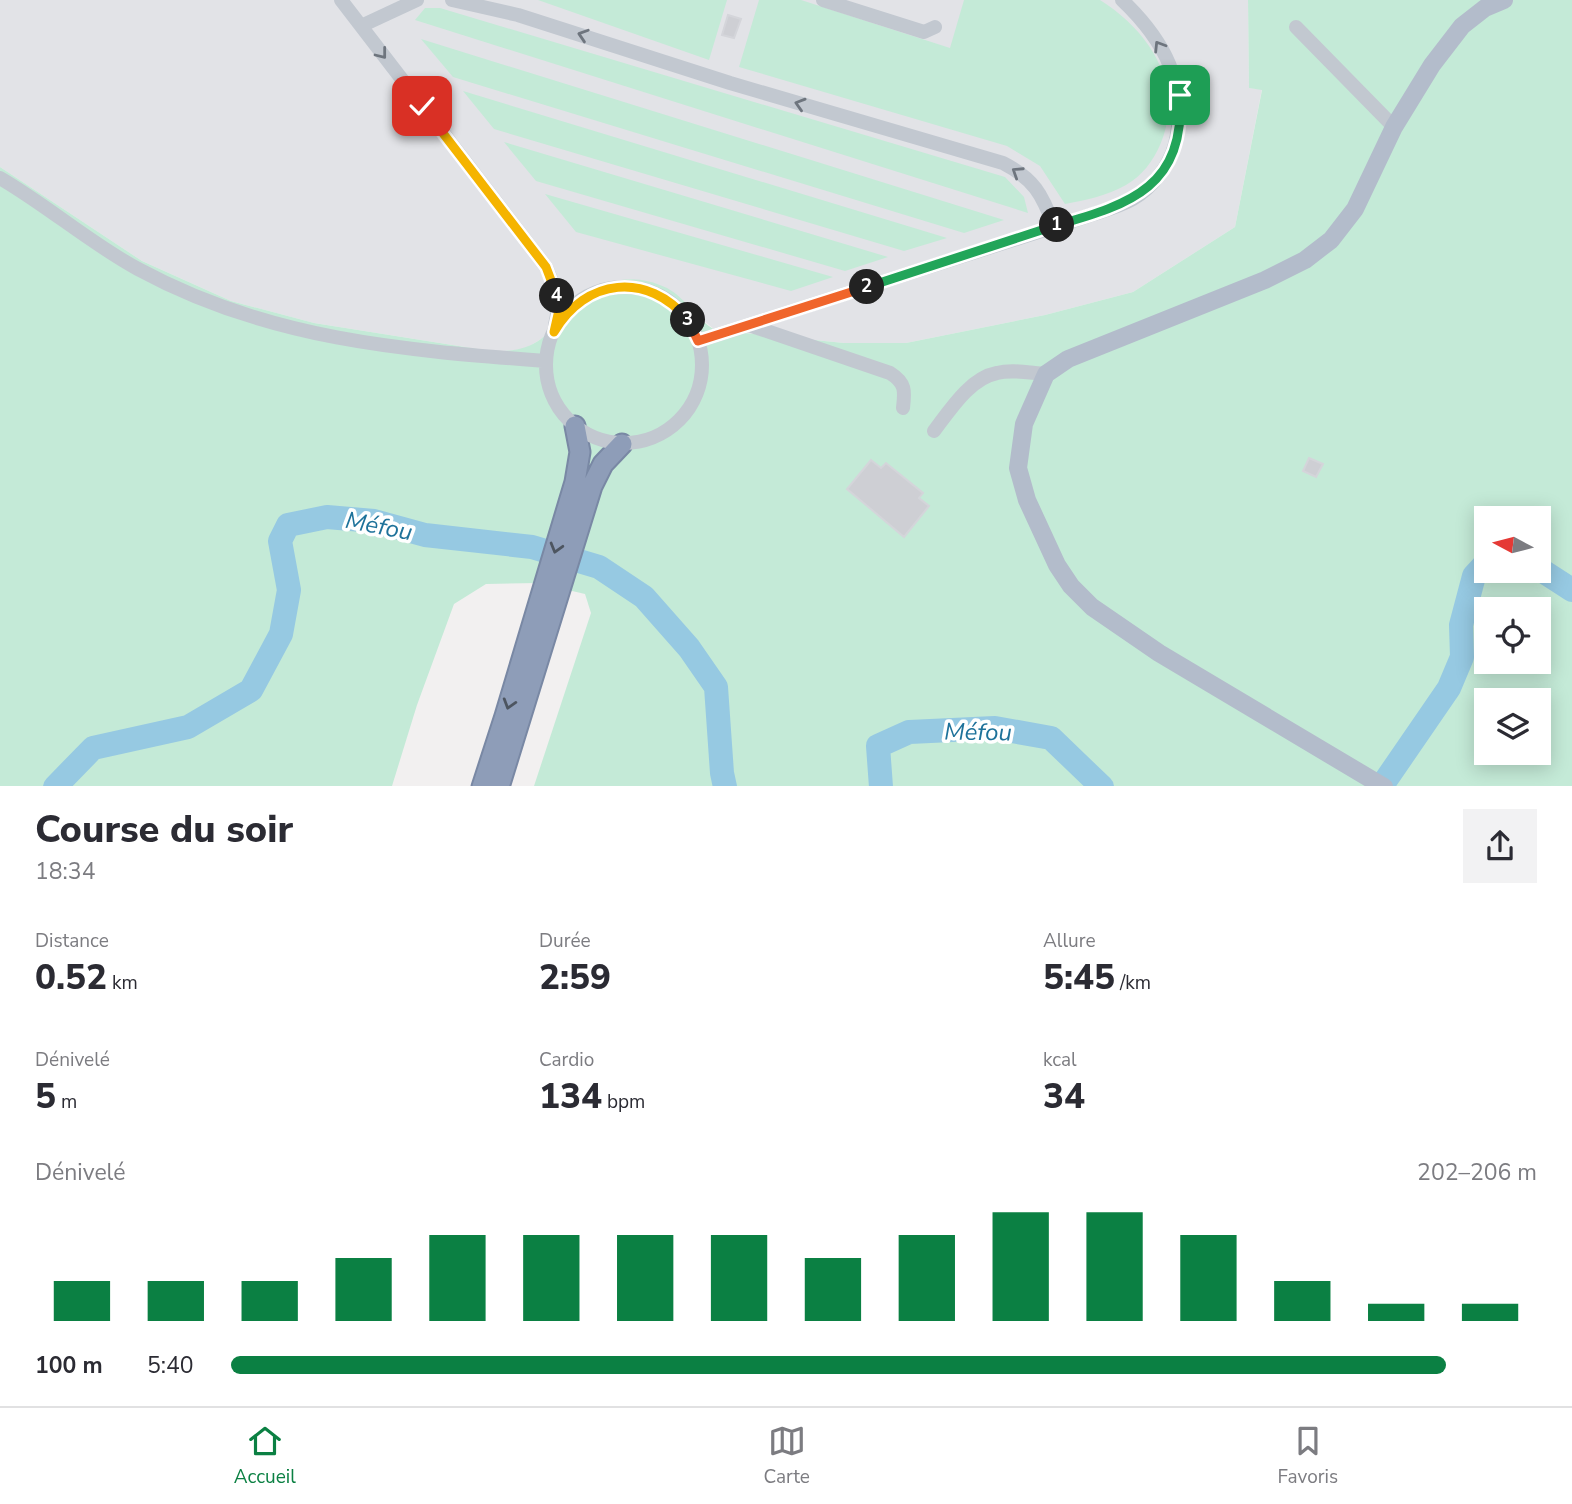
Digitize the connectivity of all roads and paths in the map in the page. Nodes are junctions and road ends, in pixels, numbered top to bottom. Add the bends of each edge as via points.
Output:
1 (341, 0) edge
2 (417, 0) edge
3 (452, 0) edge
4 (523, 0) edge
5 (822, 0) edge
6 (1122, 0) edge
7 (1504, 0) edge
8 (518, 15) junction
9 (361, 26) junction
10 (935, 27) dead end
11 (1296, 27) dead end
12 (1394, 128) junction
13 (0, 178) edge
14 (1054, 226) junction
15 (749, 325) junction
16 (554, 332) junction
17 (698, 341) junction
18 (546, 361) junction
19 (1046, 373) junction
20 (903, 408) dead end
21 (575, 426) junction
22 (934, 431) dead end
23 (622, 444) junction
24 (584, 484) junction
25 (537, 639) junction
26 (482, 786) edge
27 (499, 786) edge
28 (1384, 786) edge

1 - 9 street
2 - 9 street
3 - 8 street
4 - 8 street
5 - 10 street via 924,32
14 -> 6 street via 1134,198 1161,173 1172,154 1180,95 1161,48
7 - 12 main road via 1462,26
14 -> 8 street via 1043,196 1003,163
9 -> 16 street via 546,267 557,292
11 - 12 street
12 - 19 main road via 1355,209 1331,240 1306,260 1068,359
13 - 18 street via 137,269 265,323 409,349
14 - 15 street
15 - 17 street
15 - 20 street via 890,373 900,380 905,393
16 - 17 street via 580,301 604,289 632,287 670,301 689,321
16 - 18 street
17 - 23 street via 702,377 682,418 665,433 644,442
18 - 21 street via 556,404
19 - 22 street via 1009,371 979,380
19 - 28 main road via 1024,424 1018,468 1027,500 1071,586 1092,607 1159,653
21 - 23 street via 597,439
21 - 24 highway
23 - 24 highway
24 - 25 highway
25 -> 26 highway
25 - 27 highway

